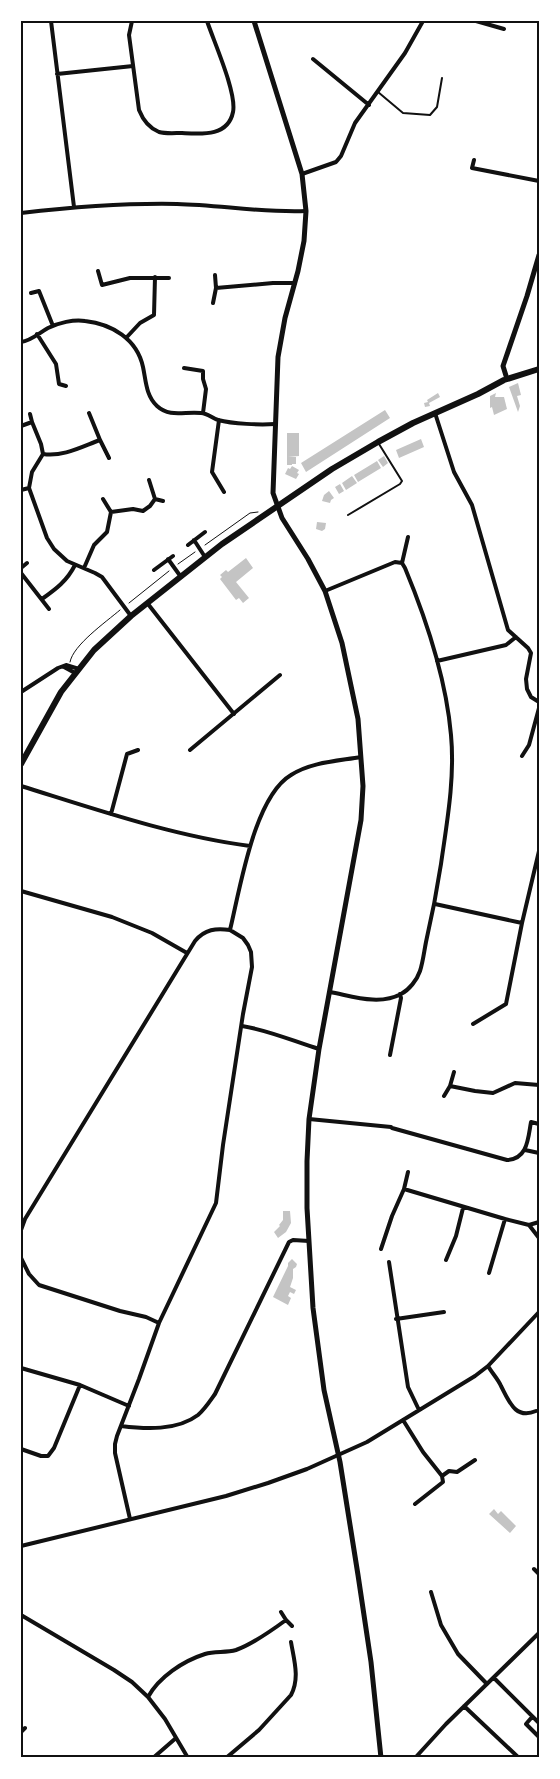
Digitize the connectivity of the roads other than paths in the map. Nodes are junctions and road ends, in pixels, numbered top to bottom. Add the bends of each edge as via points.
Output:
1 (51, 21) edge
2 (132, 21) edge
3 (207, 21) edge
4 (254, 21) edge
5 (423, 21) edge
6 (476, 21) edge
7 (504, 29) dead end
8 (313, 59) dead end
9 (133, 66) junction
10 (57, 74) junction
11 (442, 78) dead end
12 (378, 92) junction
13 (369, 105) junction
14 (474, 160) dead end
15 (302, 174) junction
16 (539, 182) edge
17 (74, 207) junction
18 (306, 211) junction
19 (21, 212) edge
20 (539, 255) edge
21 (98, 271) dead end
22 (215, 275) dead end
23 (155, 277) junction
24 (169, 278) dead end
25 (295, 283) junction
26 (216, 288) junction
27 (47, 289) dead end
28 (40, 291) junction
29 (31, 293) dead end
30 (213, 303) dead end
31 (52, 326) junction
32 (37, 334) junction
33 (126, 338) junction
34 (21, 342) edge
35 (184, 368) dead end
36 (539, 369) edge
37 (507, 379) junction
38 (53, 383) dead end
39 (59, 384) junction
40 (66, 386) dead end
41 (89, 413) dead end
42 (203, 413) junction
43 (435, 413) junction
44 (30, 414) dead end
45 (219, 420) junction
46 (32, 422) junction
47 (275, 424) junction
48 (21, 426) edge
49 (100, 440) junction
50 (378, 442) junction
51 (42, 454) junction
52 (108, 458) dead end
53 (149, 480) dead end
54 (29, 488) junction
55 (21, 490) edge
56 (224, 492) dead end
57 (103, 498) dead end
58 (155, 498) junction
59 (163, 501) dead end
60 (277, 506) junction
61 (111, 512) junction
62 (348, 515) dead end
63 (205, 532) dead end
64 (408, 537) dead end
65 (194, 540) junction
66 (188, 545) dead end
67 (173, 556) dead end
68 (205, 557) junction
69 (168, 559) junction
70 (27, 563) dead end
71 (402, 563) junction
72 (75, 565) junction
73 (21, 568) edge
74 (84, 568) junction
75 (154, 570) dead end
76 (21, 573) edge
77 (181, 577) junction
78 (325, 591) junction
79 (42, 599) junction
80 (148, 604) junction
81 (49, 609) dead end
82 (132, 616) junction
83 (516, 638) junction
84 (437, 662) junction
85 (64, 666) junction
86 (77, 671) junction
87 (280, 675) dead end
88 (21, 692) edge
89 (539, 702) edge
90 (539, 708) edge
91 (234, 714) junction
92 (138, 750) dead end
93 (190, 750) dead end
94 (361, 756) junction
95 (522, 756) dead end
96 (21, 764) edge
97 (21, 786) edge
98 (111, 814) junction
99 (250, 846) junction
100 (539, 851) edge
101 (21, 891) edge
102 (435, 904) junction
103 (522, 923) junction
104 (230, 930) junction
105 (187, 953) junction
106 (330, 992) junction
107 (400, 994) junction
108 (473, 1024) dead end
109 (242, 1026) junction
110 (319, 1049) junction
111 (390, 1055) dead end
112 (454, 1072) dead end
113 (539, 1085) edge
114 (450, 1086) junction
115 (444, 1096) dead end
116 (309, 1119) junction
117 (539, 1124) edge
118 (525, 1150) junction
119 (539, 1153) edge
120 (408, 1172) dead end
121 (404, 1189) junction
122 (463, 1208) junction
123 (505, 1220) junction
124 (539, 1222) edge
125 (529, 1225) junction
126 (21, 1230) edge
127 (539, 1238) edge
128 (309, 1241) junction
129 (382, 1249) dead end
130 (21, 1258) edge
131 (446, 1260) dead end
132 (389, 1262) dead end
133 (489, 1273) dead end
134 (444, 1312) dead end
135 (539, 1312) edge
136 (396, 1318) junction
137 (159, 1323) junction
138 (488, 1366) junction
139 (21, 1368) edge
140 (80, 1385) junction
141 (129, 1406) junction
142 (419, 1410) junction
143 (536, 1411) dead end
144 (403, 1420) junction
145 (121, 1426) junction
146 (21, 1450) edge
147 (338, 1454) junction
148 (474, 1460) dead end
149 (442, 1476) junction
150 (415, 1504) dead end
151 (130, 1519) junction
152 (21, 1546) edge
153 (534, 1569) dead end
154 (539, 1574) edge
155 (431, 1592) dead end
156 (281, 1612) dead end
157 (21, 1615) edge
158 (286, 1620) junction
159 (292, 1626) dead end
160 (539, 1633) edge
161 (291, 1642) dead end
162 (494, 1678) junction
163 (487, 1684) junction
164 (148, 1697) junction
165 (464, 1706) junction
166 (532, 1717) junction
167 (539, 1723) edge
168 (539, 1737) edge
169 (176, 1738) junction
170 (153, 1758) edge
171 (188, 1758) edge
172 (226, 1758) edge
173 (381, 1758) edge
174 (415, 1758) edge
175 (518, 1758) edge

1 - 10 street
2 - 9 street via 129,35
3 - 9 street via 234,106 230,122 218,131 208,134 161,133 147,124 139,110
4 - 15 street
5 - 12 street
6 - 7 street
8 - 13 street
9 - 10 street
10 - 17 street
11 - 12 lane via 437,107 430,115 403,113
12 - 13 street
13 - 15 street via 354,123 342,156 336,162
14 - 16 street via 472,168
15 - 18 street
17 - 18 street via 178,204
17 - 19 street
18 - 25 street
20 - 37 street via 503,366
21 - 23 street via 102,285 130,278
22 - 26 street
23 - 24 street
23 - 33 street via 154,315 140,323
25 - 26 street
25 - 47 street via 278,356
26 - 30 street
27 - 28 street
28 - 29 street
28 - 31 street
31 - 32 street
31 - 33 street via 82,320 107,326
32 - 34 street
32 - 39 street via 56,364
33 - 42 street via 141,359 147,390 155,405 171,414
35 - 42 street via 204,371
36 - 37 main road
37 - 43 main road
38 - 39 street
39 - 40 street
41 - 49 street
42 - 45 street
43 - 50 main road
43 - 83 street via 454,472 472,505 508,630
44 - 46 street
45 - 47 street
45 - 56 street via 212,472
46 - 48 street
46 - 51 street
47 - 60 street via 273,486
49 - 51 street via 63,454
49 - 52 street
50 - 60 main road
50 - 62 lane via 402,481
51 - 54 street via 32,472
53 - 58 street
54 - 55 street
54 - 72 street via 46,538 54,549
57 - 61 street
58 - 59 street
58 - 61 street via 143,511
60 - 68 main road
60 - 78 street
61 - 74 street via 107,532 94,545
63 - 65 street
64 - 71 street
65 - 66 street
65 - 68 street
67 - 69 street
68 - 77 main road
69 - 75 street
69 - 77 street
70 - 73 street
71 - 78 street via 395,562
71 - 84 street via 425,618
72 - 74 street
72 - 79 street via 70,576
74 - 82 street via 102,577
76 - 79 street
77 - 80 main road
78 - 94 street via 348,668
79 - 81 street
80 - 82 main road
80 - 91 street
82 - 86 main road via 94,650
83 - 84 street via 506,645
83 - 89 street via 531,653 527,689
84 - 102 street via 451,736 452,774
85 - 86 street
85 - 86 street
85 - 88 street
86 - 96 main road via 61,692
87 - 91 street
90 - 95 street via 529,744
91 - 93 street
92 - 98 street via 127,754
94 - 99 street via 304,768 280,783 266,804
94 - 106 street via 361,820
97 - 98 street
98 - 99 street via 220,842
99 - 104 street
100 - 103 street
101 - 105 street via 112,917 152,933
102 - 103 street
102 - 107 street via 420,972 409,988
103 - 108 street via 506,1004
104 - 105 street via 204,932
104 - 109 street via 243,938 252,952
105 - 126 street
106 - 107 street via 370,999
106 - 110 street
107 - 111 street
109 - 110 street
109 - 137 street via 216,1203
110 - 116 street
112 - 114 street
113 - 114 street via 515,1083 493,1093
114 - 115 street
116 - 118 street via 392,1128 507,1160 515,1159
116 - 128 street via 306,1169
117 - 118 street via 531,1122
118 - 119 street
120 - 121 street
121 - 122 street
121 - 129 street
122 - 123 street
122 - 131 street
123 - 125 street
123 - 133 street
124 - 125 street
125 - 127 street
128 - 145 street via 289,1242 215,1394 204,1410 190,1420 172,1426
128 - 147 street via 313,1308 324,1390
130 - 137 street via 39,1285
132 - 136 street
134 - 136 street
135 - 138 street
136 - 142 street via 408,1387
137 - 141 street
138 - 142 street
138 - 143 street via 512,1406 522,1413
139 - 140 street
140 - 141 street
140 - 146 street via 48,1456
141 - 145 street
142 - 144 street
144 - 147 street via 367,1442
144 - 149 street
145 - 151 street via 115,1453
147 - 151 street via 268,1483
147 - 173 street via 371,1662
148 - 149 street via 457,1472 449,1471
149 - 150 street via 443,1482
151 - 152 street
153 - 154 street
155 - 163 street via 442,1625 458,1654
156 - 158 street
157 - 164 street via 114,1670
158 - 159 street
158 - 164 street via 235,1650 206,1654 186,1662 165,1676
160 - 162 street
161 - 172 street via 297,1678 295,1688 259,1730
162 - 163 street
162 - 166 street
163 - 165 street
164 - 169 street
165 - 174 street
165 - 175 street
166 - 167 street
166 - 168 street via 526,1724
169 - 170 street
169 - 171 street

